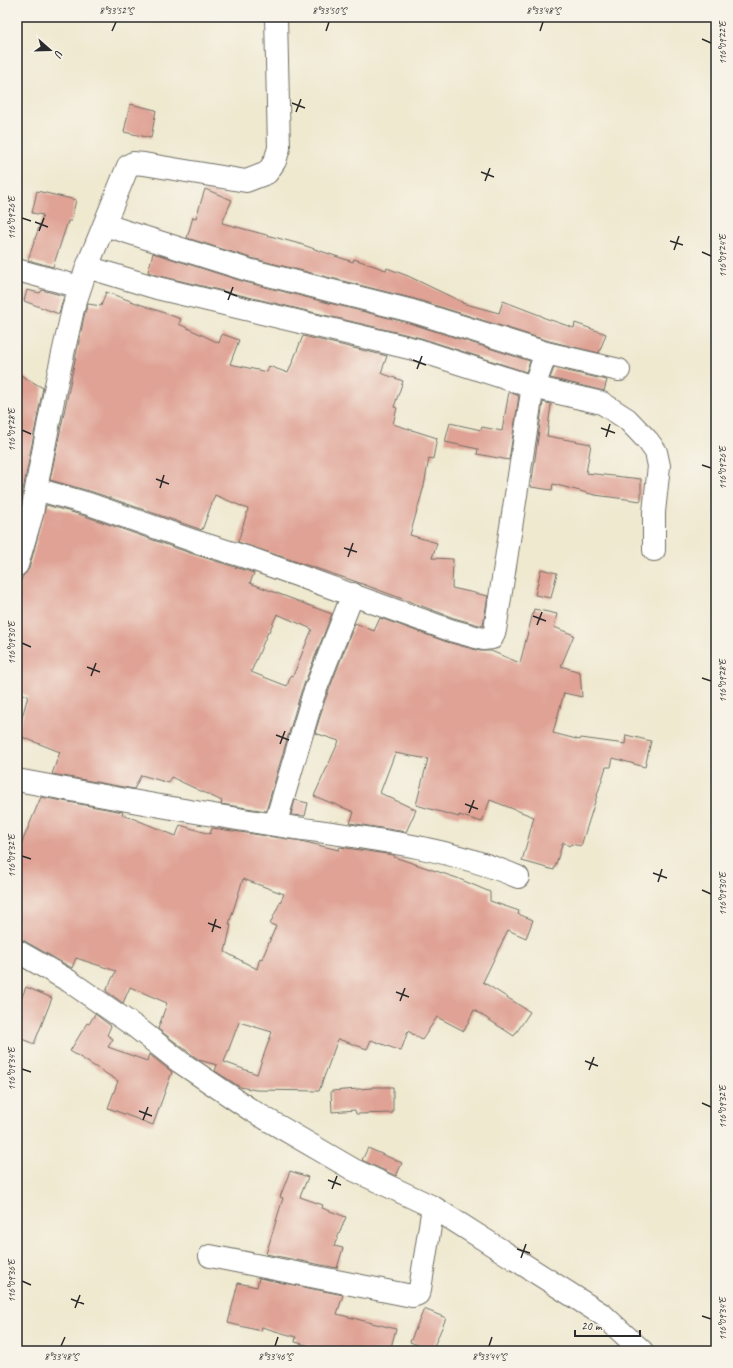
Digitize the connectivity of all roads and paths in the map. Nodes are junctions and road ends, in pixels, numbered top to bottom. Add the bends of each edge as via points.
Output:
1 (276, 17) edge
2 (105, 225) junction
3 (17, 270) edge
4 (84, 277) junction
5 (546, 352) junction
6 (619, 370) dead end
7 (533, 387) junction
8 (36, 489) junction
9 (654, 550) dead end
10 (17, 565) edge
11 (353, 594) junction
12 (17, 780) edge
13 (275, 825) junction
14 (518, 877) dead end
15 (17, 951) edge
16 (433, 1207) junction
17 (210, 1256) dead end
18 (642, 1351) edge

1 - 2 street via 279,148 275,161 267,172 246,181 134,163 126,170
2 - 4 street
2 - 5 street via 248,270 451,321 490,336
3 - 4 street
4 - 7 street via 157,288 418,350
4 - 8 street via 56,385
5 - 6 street
5 - 7 street
7 - 9 street via 602,403 627,419 648,441 656,452 660,466 654,512
7 - 11 street via 492,638 483,639 450,630
8 - 10 street via 32,514
8 - 11 street via 89,504
11 - 13 street via 313,696
12 - 13 street
13 - 14 street via 391,842 470,860
15 - 16 street via 69,981 137,1028 180,1062 282,1129 354,1170
16 - 17 street via 420,1289 418,1294 412,1296
16 - 18 street via 603,1315

